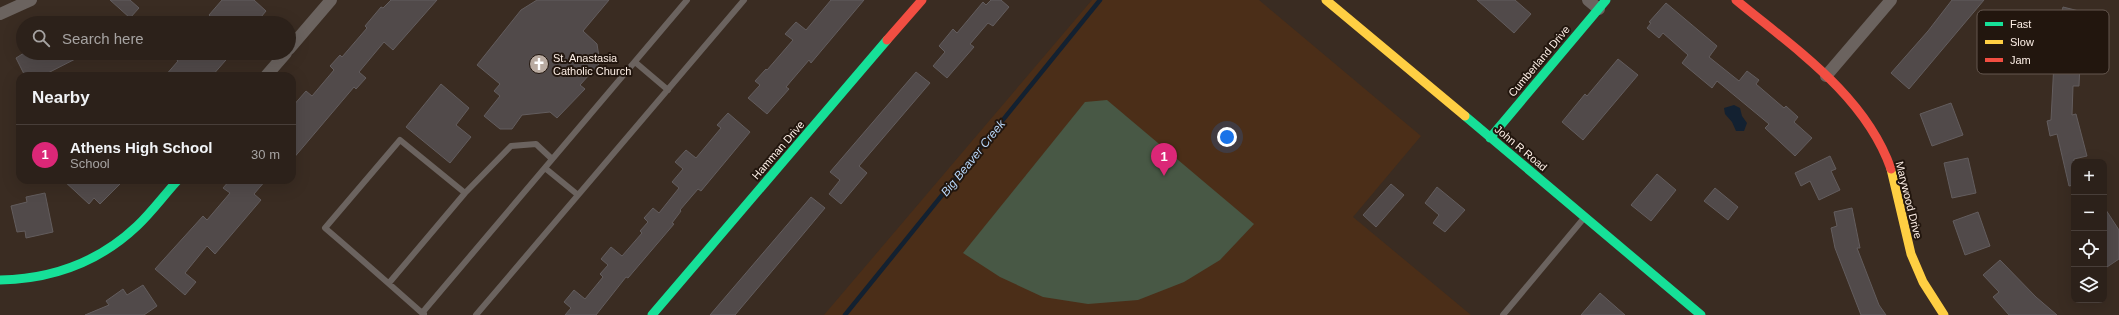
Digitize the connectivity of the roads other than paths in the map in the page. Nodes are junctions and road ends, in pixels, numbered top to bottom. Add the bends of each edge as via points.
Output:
1 (31, 0) edge
2 (687, 0) edge
3 (744, 0) edge
4 (922, 0) edge
5 (1326, 0) edge
6 (1588, 0) edge
7 (1736, 0) edge
8 (1891, 0) edge
9 (324, 2) edge
10 (1602, 5) edge
11 (0, 14) edge
12 (296, 40) edge
13 (280, 60) edge
14 (635, 62) junction
15 (269, 72) edge
16 (1826, 76) junction
17 (668, 90) junction
18 (1490, 138) junction
19 (552, 159) junction
20 (545, 168) junction
21 (174, 184) edge
22 (465, 193) junction
23 (578, 195) junction
24 (1584, 217) junction
25 (0, 280) edge
26 (389, 284) junction
27 (424, 314) edge
28 (476, 315) edge
29 (652, 315) edge
30 (1503, 315) edge
31 (1701, 315) edge
32 (1944, 315) edge

1 - 11 street
2 - 14 lane
3 - 17 lane
4 - 29 street, Hamman Drive
5 - 18 street, John R Road
6 - 10 street
7 - 16 street, Marywood Drive
8 - 16 street
9 - 12 street
10 - 18 street, Cumberland Drive
13 - 15 street
14 - 17 lane
14 - 19 lane
16 - 32 street, Marywood Drive via 1859,110 1879,141 1893,177 1909,247 1923,282
17 - 23 lane
18 - 24 street, John R Road
19 - 20 lane
19 - 22 lane via 536,144 511,146
20 - 23 lane
20 - 27 lane
21 - 25 street via 131,232 94,257 47,275
22 - 26 lane
22 - 26 lane via 400,140 326,228
23 - 28 lane
24 - 30 lane
24 - 31 street, John R Road
26 - 27 lane

